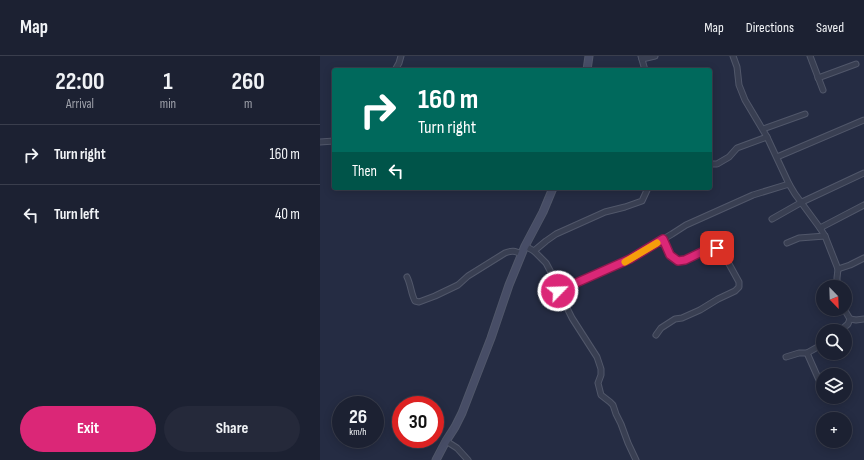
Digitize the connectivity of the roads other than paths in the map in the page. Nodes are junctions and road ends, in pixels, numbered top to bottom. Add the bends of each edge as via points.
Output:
1 (401, 56) edge
2 (589, 56) edge
3 (656, 56) edge
4 (733, 56) edge
5 (810, 56) edge
6 (641, 57) edge
7 (856, 64) dead end
8 (396, 68) edge
9 (587, 68) edge
10 (644, 68) edge
11 (818, 78) junction
12 (822, 90) dead end
13 (805, 114) dead end
14 (864, 120) edge
15 (763, 128) junction
16 (767, 136) junction
17 (332, 141) edge
18 (320, 142) edge
19 (777, 157) junction
20 (712, 164) edge
21 (864, 174) edge
22 (790, 184) junction
23 (552, 190) edge
24 (647, 190) edge
25 (802, 202) junction
26 (864, 206) edge
27 (772, 219) dead end
28 (820, 228) junction
29 (825, 236) junction
30 (663, 239) junction
31 (787, 243) dead end
32 (525, 246) junction
33 (534, 251) junction
34 (522, 254) junction
35 (864, 258) edge
36 (838, 269) junction
37 (407, 277) dead end
38 (836, 280) edge
39 (558, 291) junction
40 (848, 316) edge
41 (850, 319) junction
42 (864, 319) edge
43 (848, 324) edge
44 (656, 335) dead end
45 (816, 348) edge
46 (807, 353) junction
47 (786, 357) dead end
48 (816, 373) edge
49 (446, 441) junction
50 (436, 460) edge
51 (468, 460) edge
52 (636, 460) edge

1 - 8 street
2 - 9 street
3 - 6 street
4 - 15 street via 745,100
5 - 11 street
6 - 10 street
7 - 11 street
11 - 12 street
13 - 15 street
14 - 19 street
15 - 16 street
16 - 19 street
16 - 20 street via 737,148 729,158
17 - 18 street
19 - 22 street
21 - 25 street
22 - 25 street
22 - 30 street via 753,194 686,225
23 - 32 street
24 - 33 street via 642,201 605,212 556,234
25 - 27 street
25 - 28 street
26 - 28 street
28 - 29 street
29 - 31 street via 799,238
29 - 36 street
30 - 39 street via 630,259
30 - 44 street via 670,255 678,261 710,248 717,248 723,253 739,282 739,287 700,310 675,319 661,328
32 - 33 street
32 - 34 street
33 - 39 street via 546,263
34 - 37 street via 511,250 458,285 419,302 412,296
34 - 49 street via 467,400
35 - 36 street
36 - 38 street
39 - 52 street via 597,356 602,375 598,383 600,391 613,405
40 - 41 street
41 - 42 street
41 - 43 street
45 - 46 street
46 - 47 street
46 - 48 street
49 - 50 street
49 - 51 street

